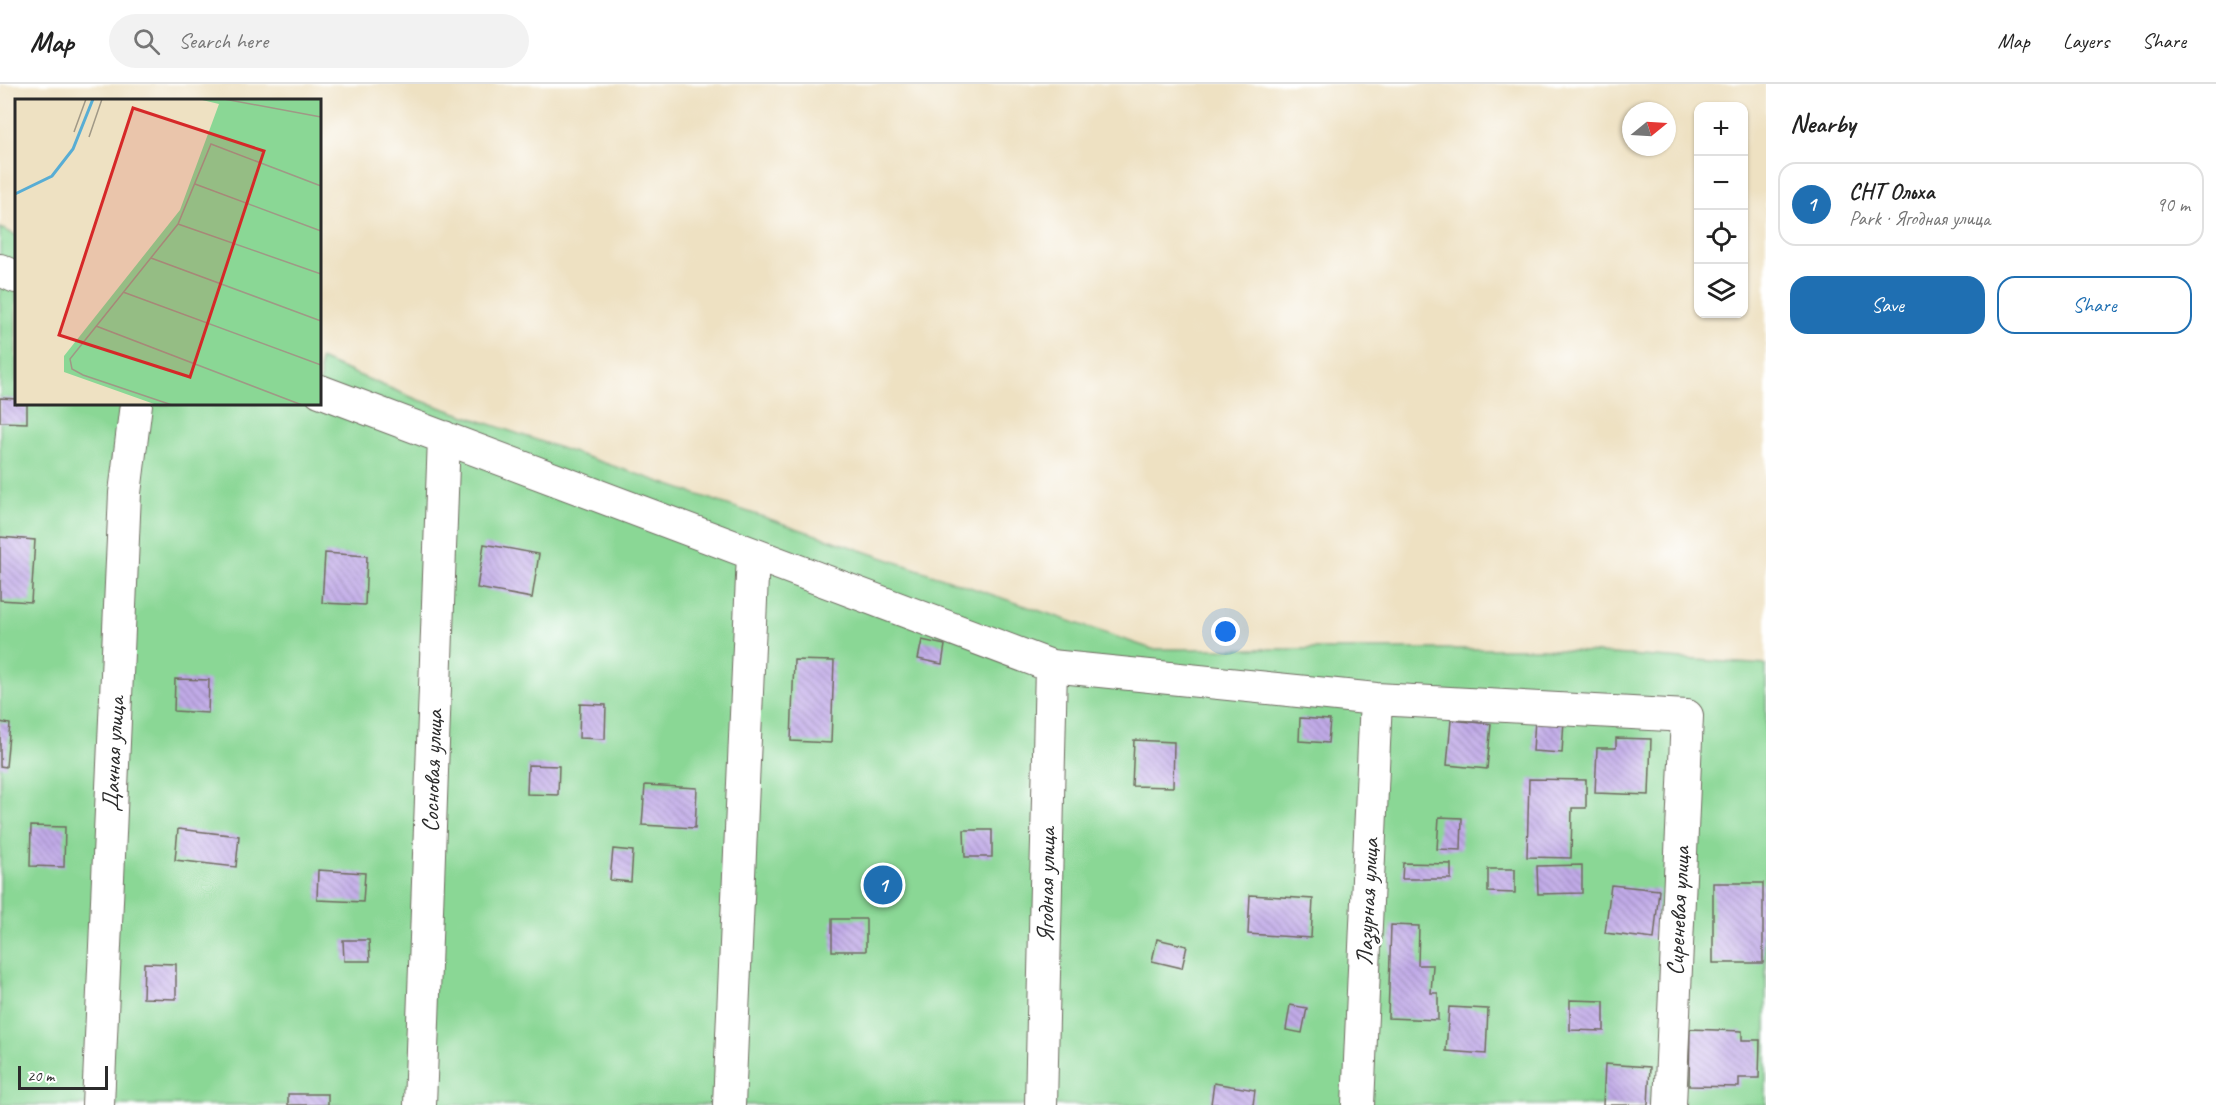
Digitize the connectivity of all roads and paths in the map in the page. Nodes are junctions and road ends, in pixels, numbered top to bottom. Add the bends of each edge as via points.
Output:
1 (0, 270) edge
2 (15, 277) edge
3 (321, 391) edge
4 (136, 405) edge
5 (444, 437) junction
6 (753, 554) junction
7 (1051, 666) junction
8 (1376, 699) junction
9 (98, 1105) edge
10 (420, 1105) edge
11 (729, 1105) edge
12 (1041, 1105) edge
13 (1358, 1105) edge
14 (1670, 1105) edge

1 - 2 street
3 - 5 street
4 - 9 street, Дачная улица via 125,493
5 - 6 street
5 - 10 street, Сосновая улица
6 - 7 street
6 - 11 street
7 - 8 street
7 - 12 street, Ягодная улица
8 - 13 street, Лазурная улица
8 - 14 street, Сиреневая улица via 1687,716

